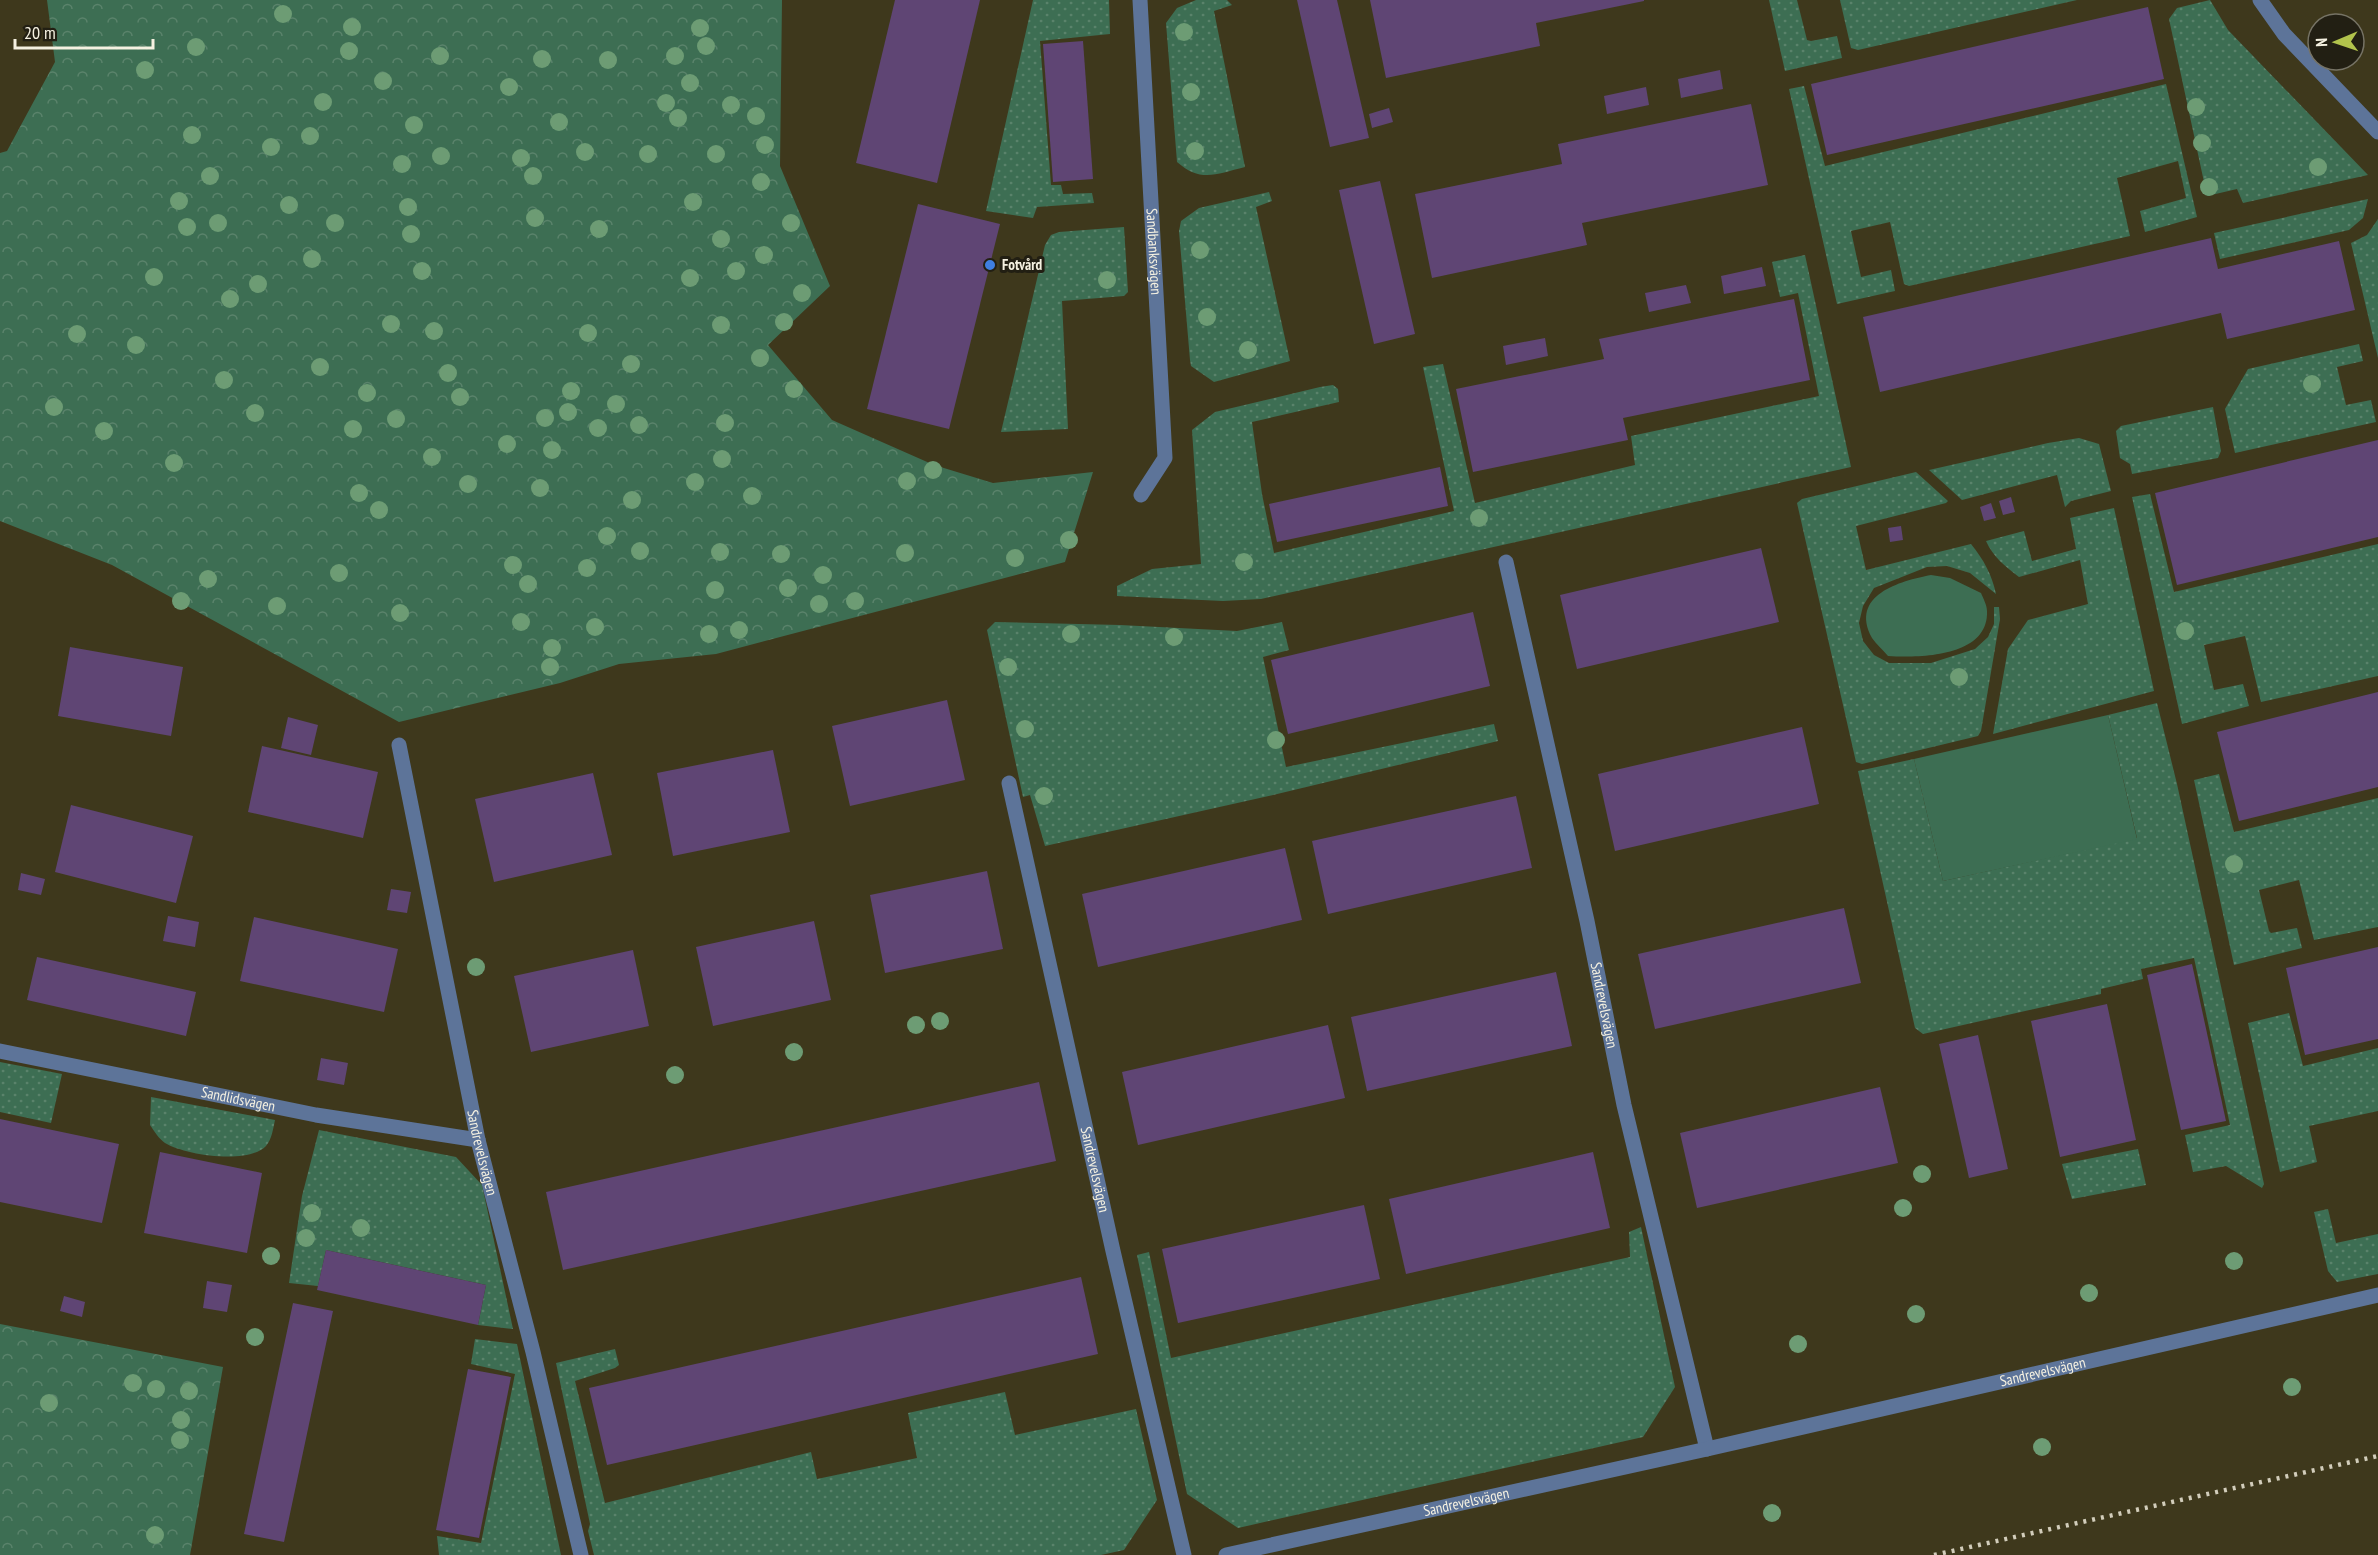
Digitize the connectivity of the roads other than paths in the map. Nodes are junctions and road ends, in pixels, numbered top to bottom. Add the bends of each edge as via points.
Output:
1 (1140, 0) edge
2 (2260, 0) edge
3 (2378, 132) edge
4 (1141, 495) dead end
5 (1506, 562) dead end
6 (399, 745) dead end
7 (1009, 783) dead end
8 (0, 1051) edge
9 (478, 1140) junction
10 (2378, 1295) edge
11 (1707, 1449) junction
12 (581, 1555) edge
13 (1184, 1555) edge
14 (1226, 1555) edge

1 - 4 street, Sandbanksvägen via 1166,458
2 - 3 street via 2284,33
5 - 11 street, Sandrevelsvägen via 1624,1105
6 - 9 street, Sandrevelsvägen
7 - 13 street, Sandrevelsvägen
8 - 9 street, Sandlidsvägen via 316,1115
9 - 12 street, Sandrevelsvägen
10 - 11 street, Sandrevelsvägen
11 - 14 street, Sandrevelsvägen

